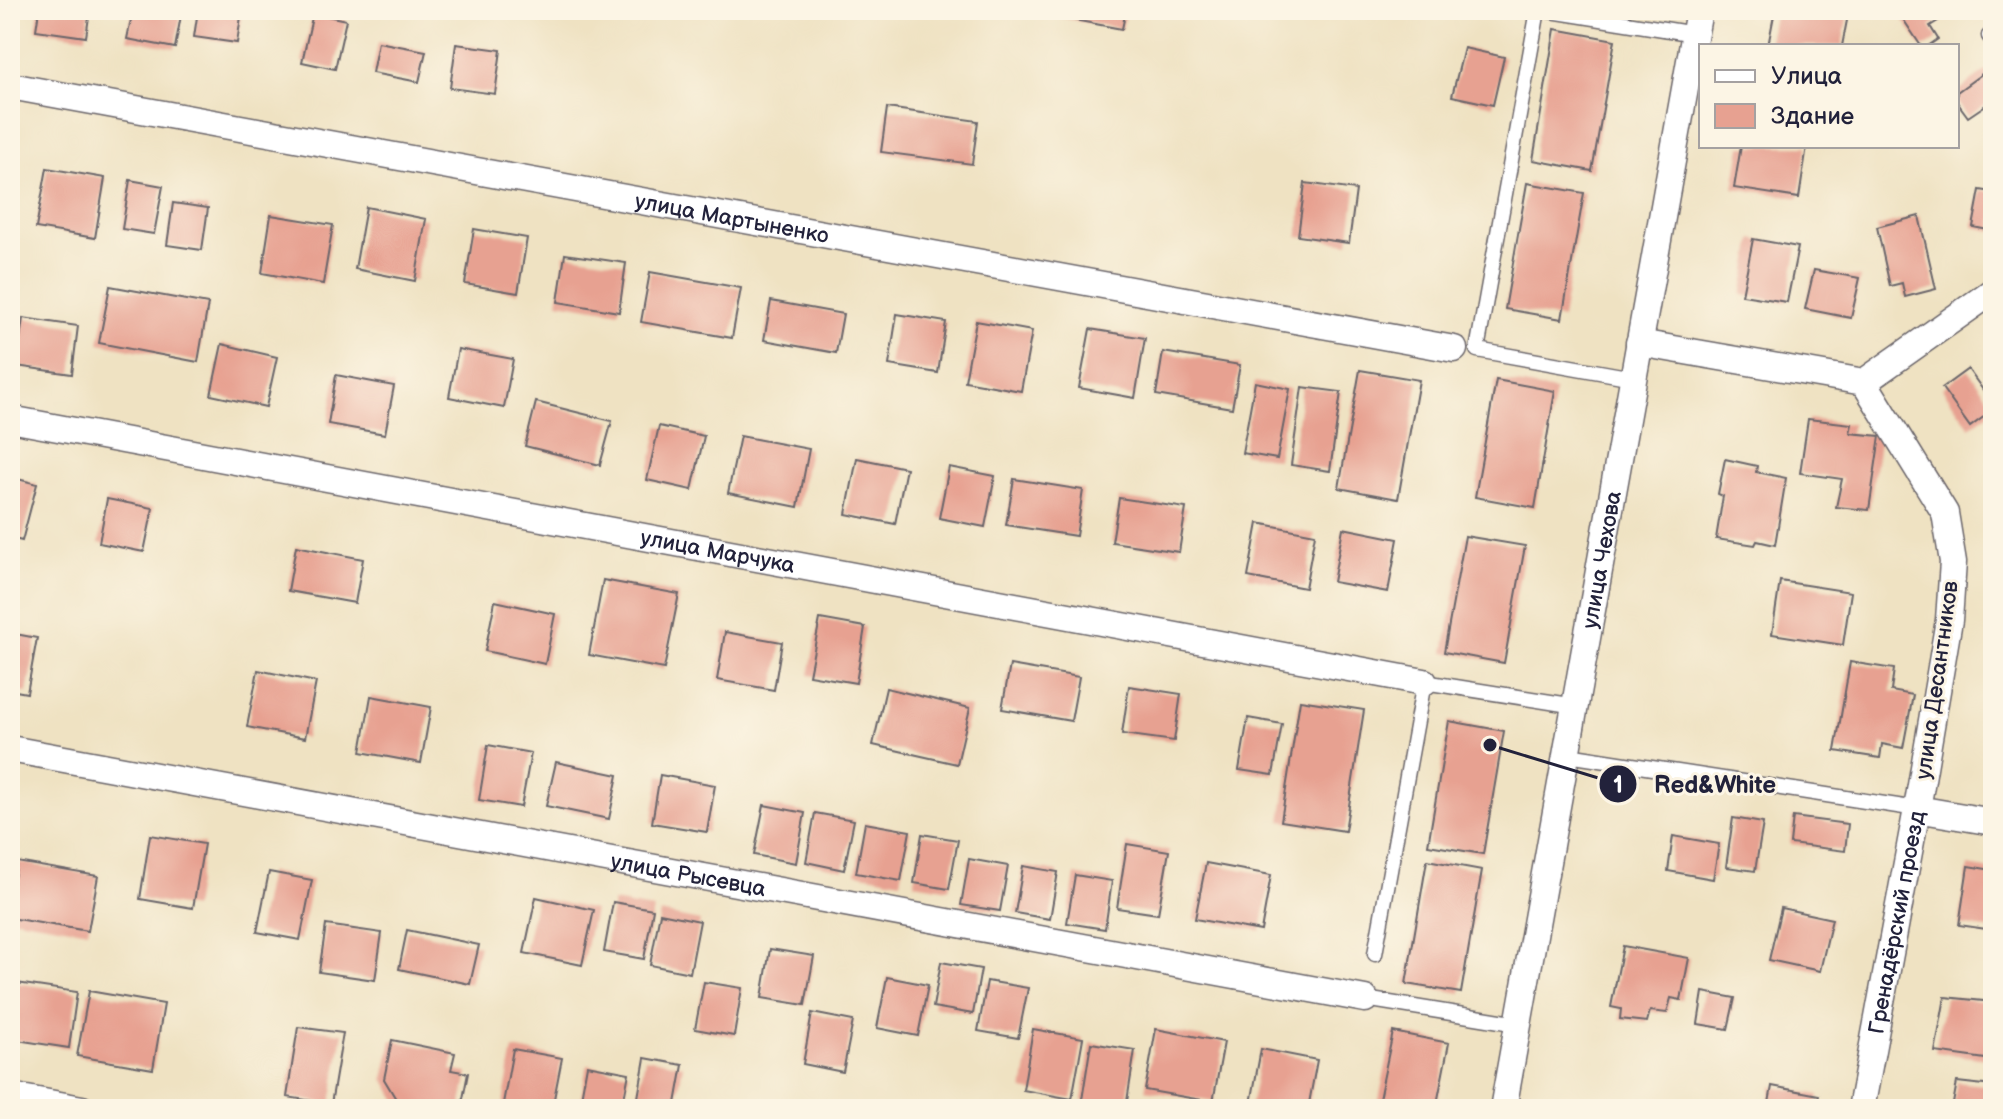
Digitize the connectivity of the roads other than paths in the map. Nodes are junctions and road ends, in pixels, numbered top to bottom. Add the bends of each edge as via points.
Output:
1 (1538, 10) edge
2 (1545, 10) edge
3 (1697, 22) edge
4 (10, 86) edge
5 (1993, 291) edge
6 (1639, 343) junction
7 (1454, 349) dead end
8 (1633, 378) junction
9 (1864, 382) junction
10 (10, 419) edge
11 (1424, 682) junction
12 (1576, 706) junction
13 (10, 749) edge
14 (1568, 755) junction
15 (1917, 809) junction
16 (1993, 822) edge
17 (1375, 954) dead end
18 (1365, 999) joint
19 (1519, 1024) junction
20 (10, 1096) edge
21 (82, 1109) edge
22 (1503, 1109) edge
23 (1861, 1109) edge

1 - 8 lane via 1477,350
2 - 3 lane
3 - 6 street, улица Чехова
4 - 7 street, улица Мартыненко
5 - 9 street
6 - 8 street, улица Чехова
6 - 9 street
8 - 12 street, улица Чехова
9 - 15 street, улица Десантников via 1945,513 1953,562 1949,620
10 - 11 street, улица Марчука
11 - 12 lane
11 - 17 lane
12 - 14 street, улица Чехова
13 - 18 street, улица Рысевца
14 - 15 lane
14 - 19 street, улица Чехова
15 - 16 street, Гренадёрский проезд
15 - 23 street, Гренадёрский проезд
18 - 19 lane
19 - 22 street, улица Чехова
20 - 21 street

